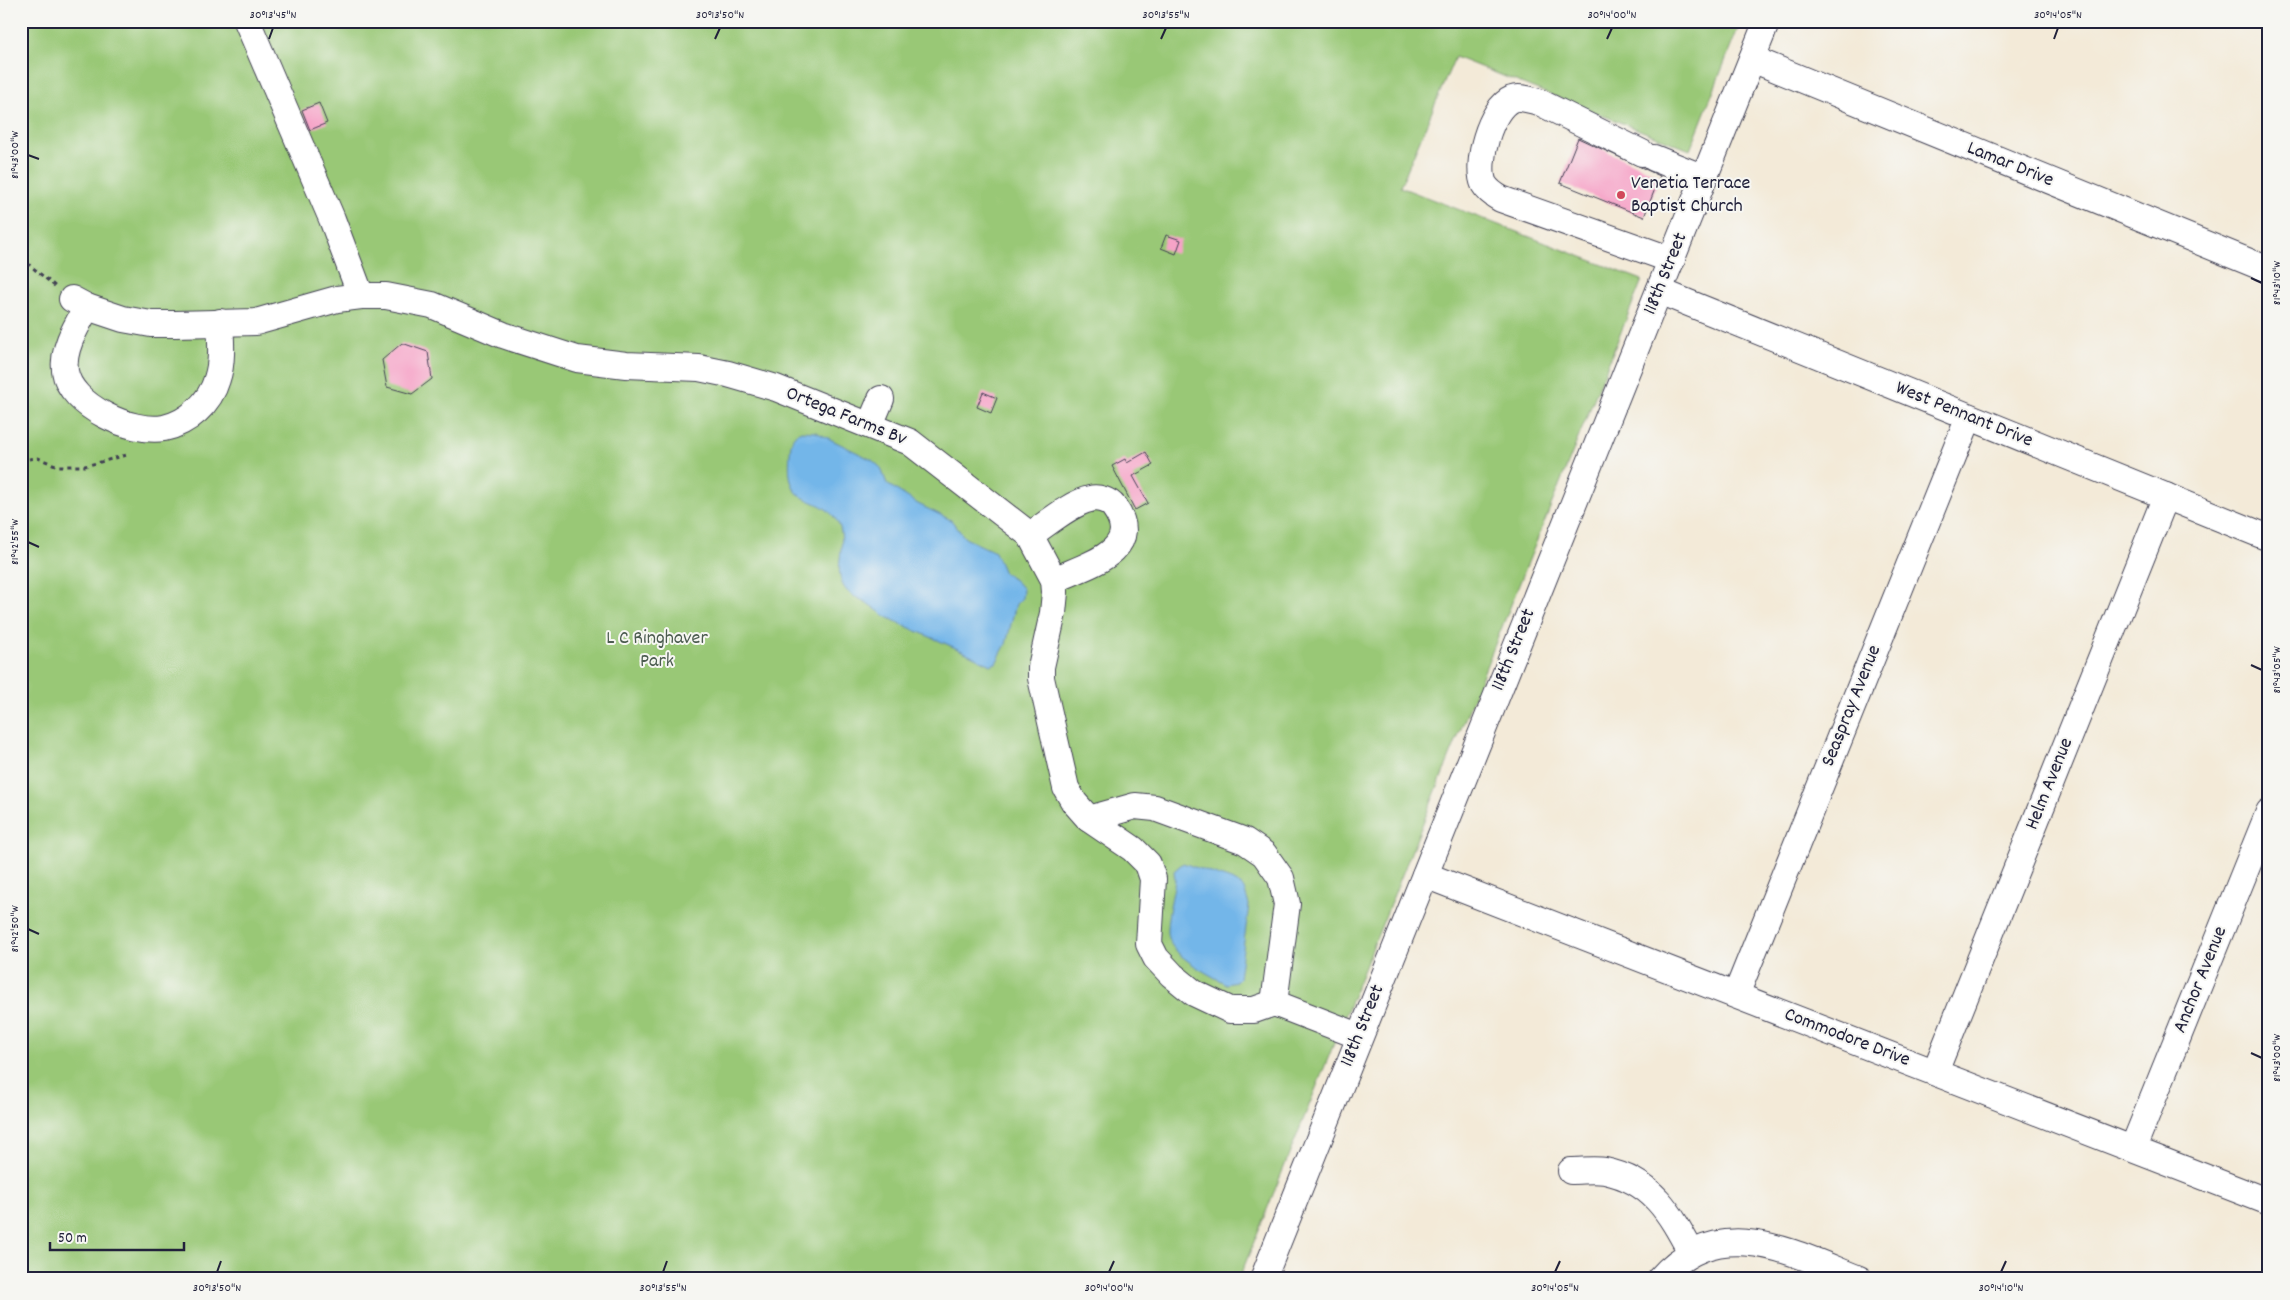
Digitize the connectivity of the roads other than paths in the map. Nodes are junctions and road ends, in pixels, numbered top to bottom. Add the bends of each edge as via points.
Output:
1 (247, 21) edge
2 (1767, 21) edge
3 (1752, 59) junction
4 (1704, 178) junction
5 (1672, 260) junction
6 (2269, 270) edge
7 (1659, 291) junction
8 (361, 296) junction
9 (220, 322) junction
10 (881, 399) dead end
11 (1969, 417) junction
12 (870, 425) junction
13 (2166, 496) junction
14 (1030, 535) junction
15 (2269, 538) edge
16 (1054, 580) junction
17 (2269, 812) edge
18 (1089, 819) junction
19 (1425, 875) junction
20 (1736, 995) junction
21 (1274, 1003) junction
22 (1359, 1036) junction
23 (1935, 1072) junction
24 (2133, 1148) junction
25 (1571, 1171) dead end
26 (2269, 1202) edge
27 (1691, 1252) junction
28 (1263, 1279) edge
29 (1660, 1279) edge
30 (1859, 1279) edge

1 - 8 street via 332,219
2 - 3 street, 118th Street
3 - 4 street, 118th Street
3 - 6 street, Lamar Drive
4 - 5 street, 118th Street
4 - 5 street via 1648,155 1539,102 1526,99 1512,99 1503,106 1490,130 1482,152 1482,176 1488,190 1502,199
5 - 7 street, 118th Street
7 - 11 street, West Pennant Drive
7 - 19 street, 118th Street
8 - 9 street, Ortega Farms Bv via 268,320
8 - 12 street, Ortega Farms Bv via 386,296 432,305 504,335 577,359 699,368 728,374 776,388
9 - 9 street, Ortega Farms Bv via 151,324 123,319 79,303 67,352 65,370 68,380 84,401 104,414 150,429 165,428 196,412 207,400 218,378 221,362
10 - 12 street
11 - 13 street, West Pennant Drive
11 - 20 street, Seaspray Avenue
12 - 14 street, Ortega Farms Bv via 910,442
13 - 15 street, West Pennant Drive
13 - 23 street, Helm Avenue
14 - 16 street, Ortega Farms Bv
14 - 16 street via 1090,498 1111,503 1121,520 1123,536 1116,549 1108,556
16 - 18 street, Ortega Farms Bv via 1053,613 1041,678 1066,788
17 - 24 street, Anchor Avenue
18 - 21 street, Ortega Farms Bv via 1133,849 1148,864 1153,879 1150,944 1162,967 1194,993 1230,1010 1254,1010
18 - 21 street via 1135,806 1155,808 1245,842 1264,854 1281,878 1287,904
19 - 20 street, Commodore Drive
19 - 22 street, 118th Street
20 - 23 street, Commodore Drive
21 - 22 street
22 - 28 street, 118th Street
23 - 24 street, Commodore Drive
24 - 26 street, Commodore Drive
25 - 27 street via 1605,1171 1635,1181 1656,1196 1671,1215
27 - 29 street
27 - 30 street via 1710,1245 1754,1242 1779,1248

